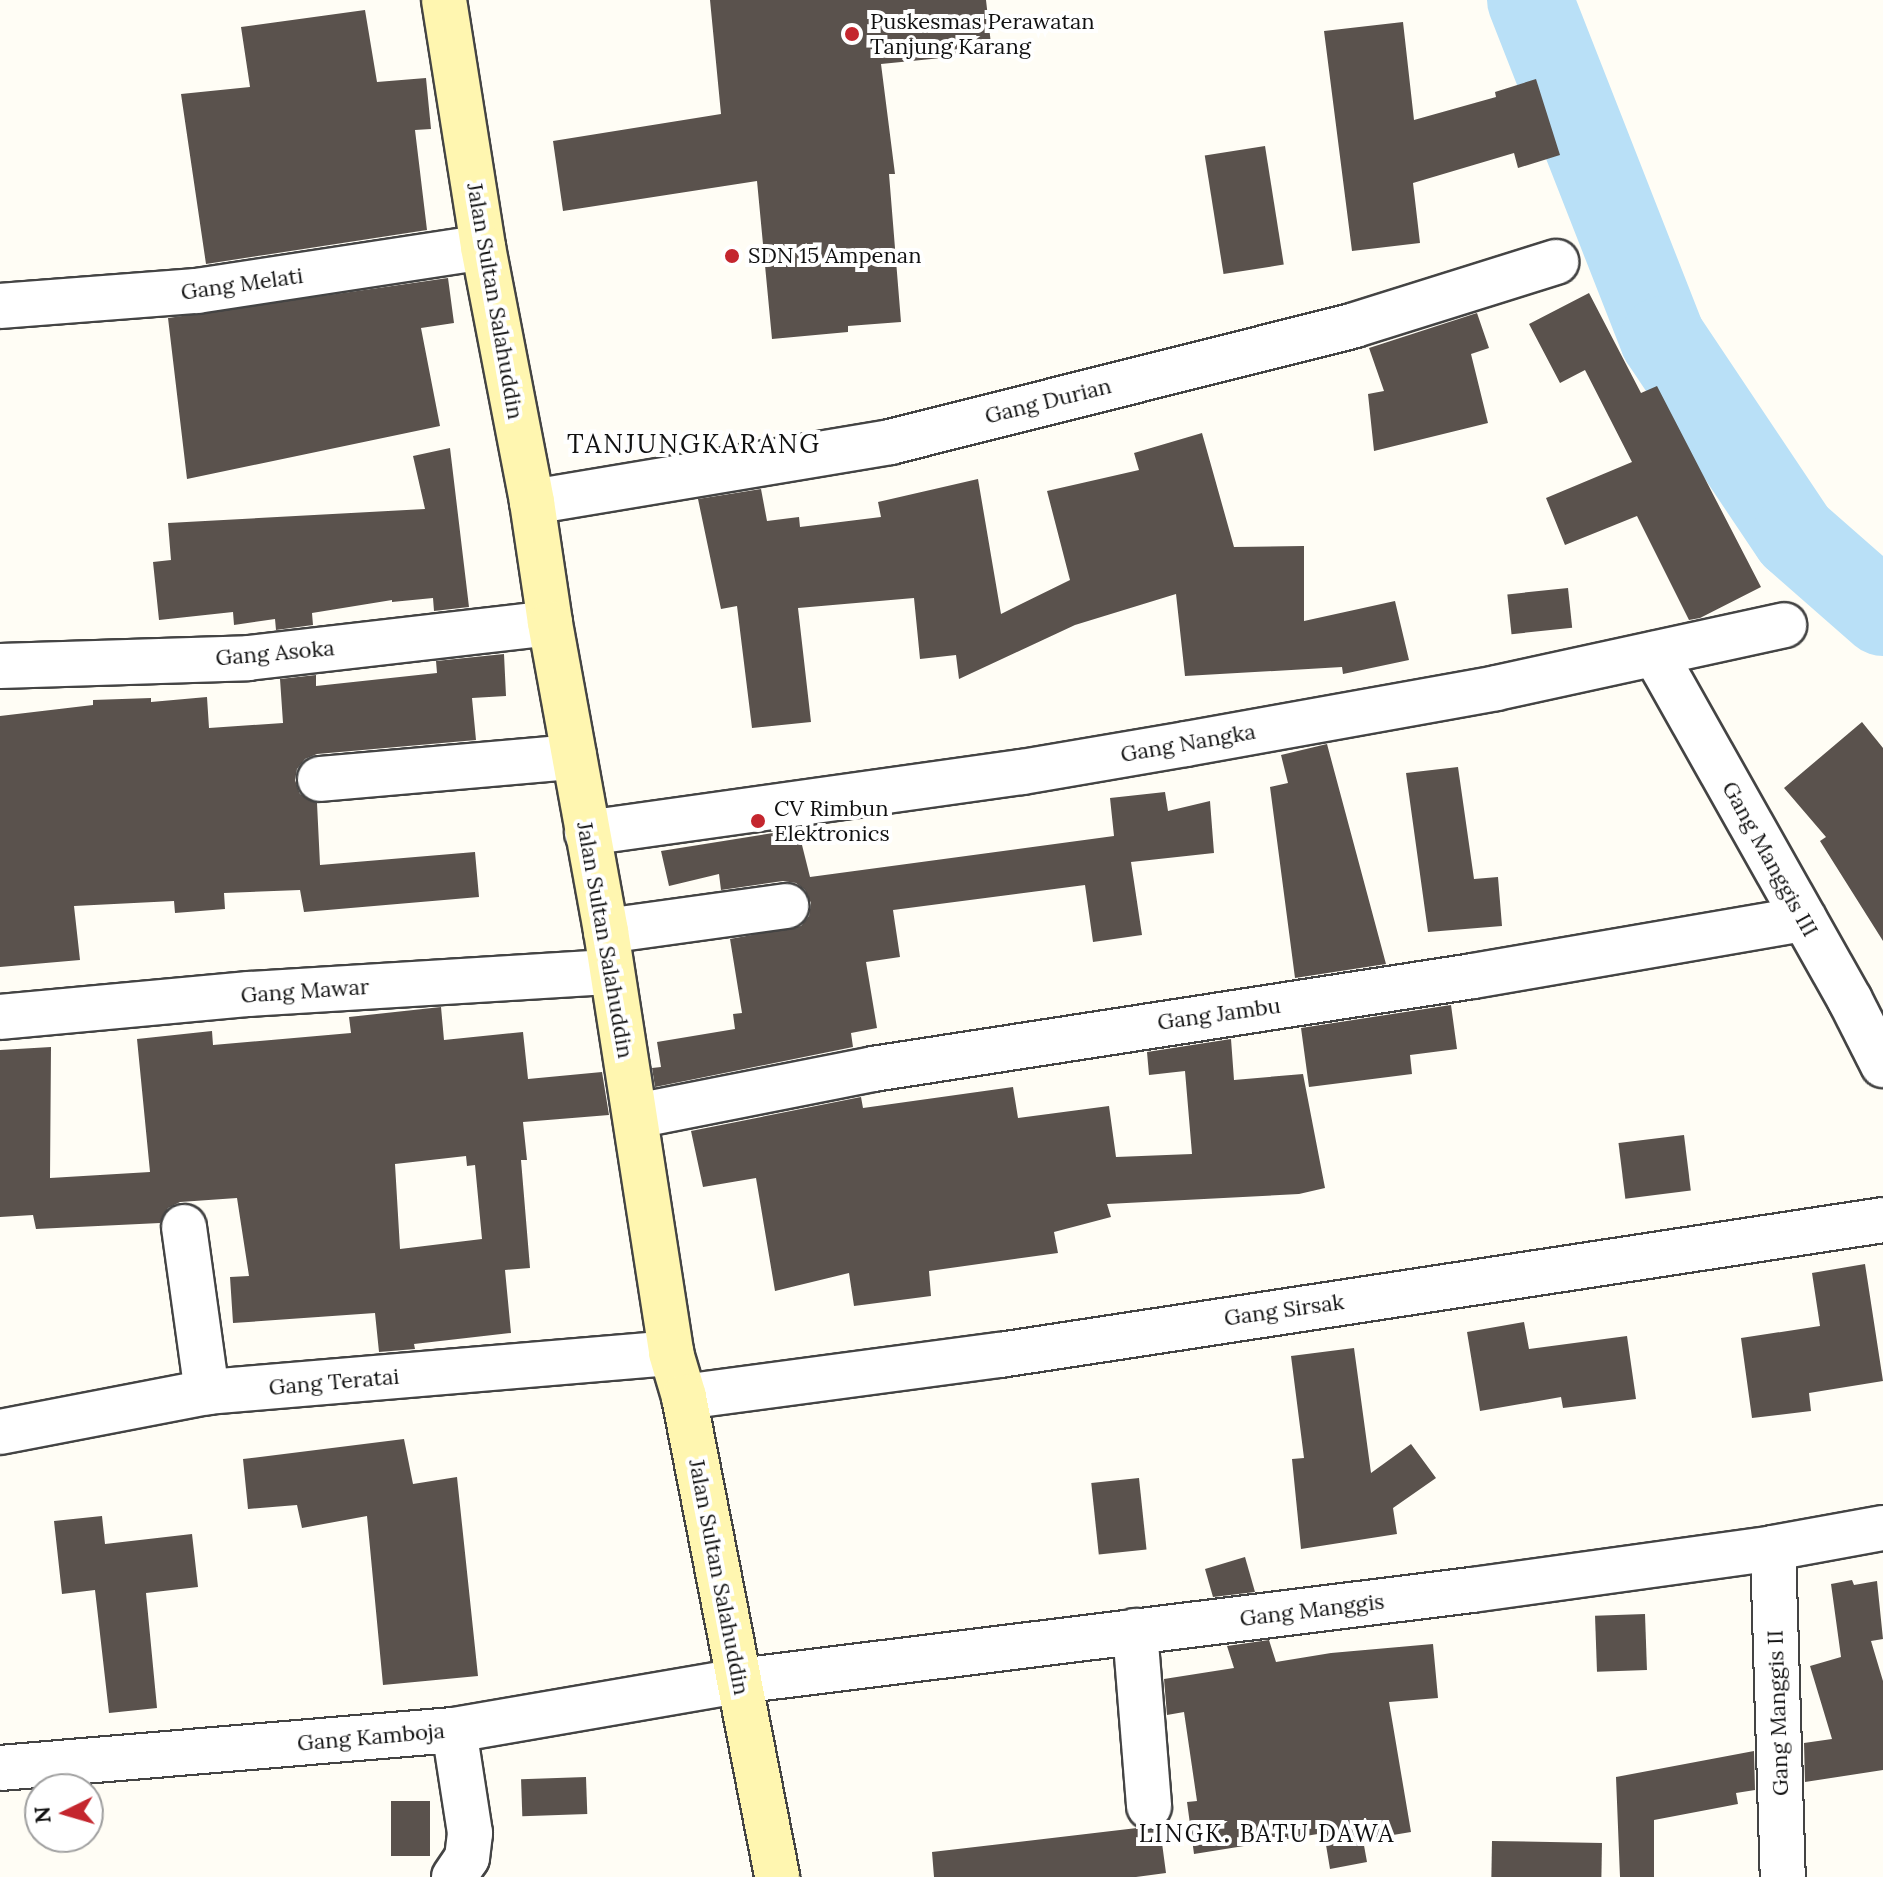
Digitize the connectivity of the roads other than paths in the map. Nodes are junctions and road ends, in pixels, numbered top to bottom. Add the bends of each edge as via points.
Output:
1 (444, 0) edge
2 (483, 247) junction
3 (1556, 262) dead end
4 (0, 306) edge
5 (532, 502) junction
6 (550, 623) junction
7 (1784, 625) dead end
8 (1655, 654) junction
9 (0, 666) edge
10 (574, 757) junction
11 (320, 779) dead end
12 (587, 833) junction
13 (786, 906) dead end
14 (1804, 919) junction
15 (608, 952) junction
16 (0, 1017) edge
17 (1883, 1065) edge
18 (636, 1116) junction
19 (1883, 1220) edge
20 (184, 1227) dead end
21 (671, 1353) junction
22 (207, 1392) junction
23 (684, 1397) junction
24 (0, 1432) edge
25 (1883, 1528) edge
26 (1773, 1548) junction
27 (1135, 1631) junction
28 (739, 1681) junction
29 (454, 1730) junction
30 (0, 1768) edge
31 (1149, 1806) dead end
32 (454, 1877) edge
33 (777, 1877) edge
34 (1783, 1877) edge

1 - 2 main road, Jalan Sultan Salahuddin
2 - 4 street, Gang Melati via 197,291
2 - 5 main road, Jalan Sultan Salahuddin
3 - 5 street, Gang Durian via 1355,325 890,442
5 - 6 main road, Jalan Sultan Salahuddin
6 - 9 street, Gang Asoka via 248,658
6 - 10 main road, Jalan Sultan Salahuddin
7 - 8 street, Gang Nangka
8 - 12 street, Gang Nangka via 1496,688 1037,769
8 - 14 street, Gang Manggis III
10 - 11 street
10 - 12 main road, Jalan Sultan Salahuddin
12 - 15 main road, Jalan Sultan Salahuddin
13 - 15 street, Gang Mawar
14 - 17 street, Gang Manggis III
14 - 18 street, Gang Jambu via 889,1066
15 - 16 street, Gang Mawar
15 - 18 main road, Jalan Sultan Salahuddin
18 - 21 main road, Jalan Sultan Salahuddin
19 - 23 street, Gang Sirsak via 1000,1355
20 - 22 street
21 - 22 street, Gang Teratai
21 - 23 main road, Jalan Sultan Salahuddin
22 - 24 street, Gang Teratai
23 - 28 main road, Jalan Sultan Salahuddin
25 - 26 street, Gang Manggis
26 - 27 street, Gang Manggis
26 - 34 street, Gang Manggis II
27 - 28 street, Gang Manggis
27 - 31 street
28 - 29 street, Gang Kamboja
28 - 33 main road, Jalan Sultan Salahuddin
29 - 30 street, Gang Kamboja
29 - 32 street via 470,1833 467,1858

